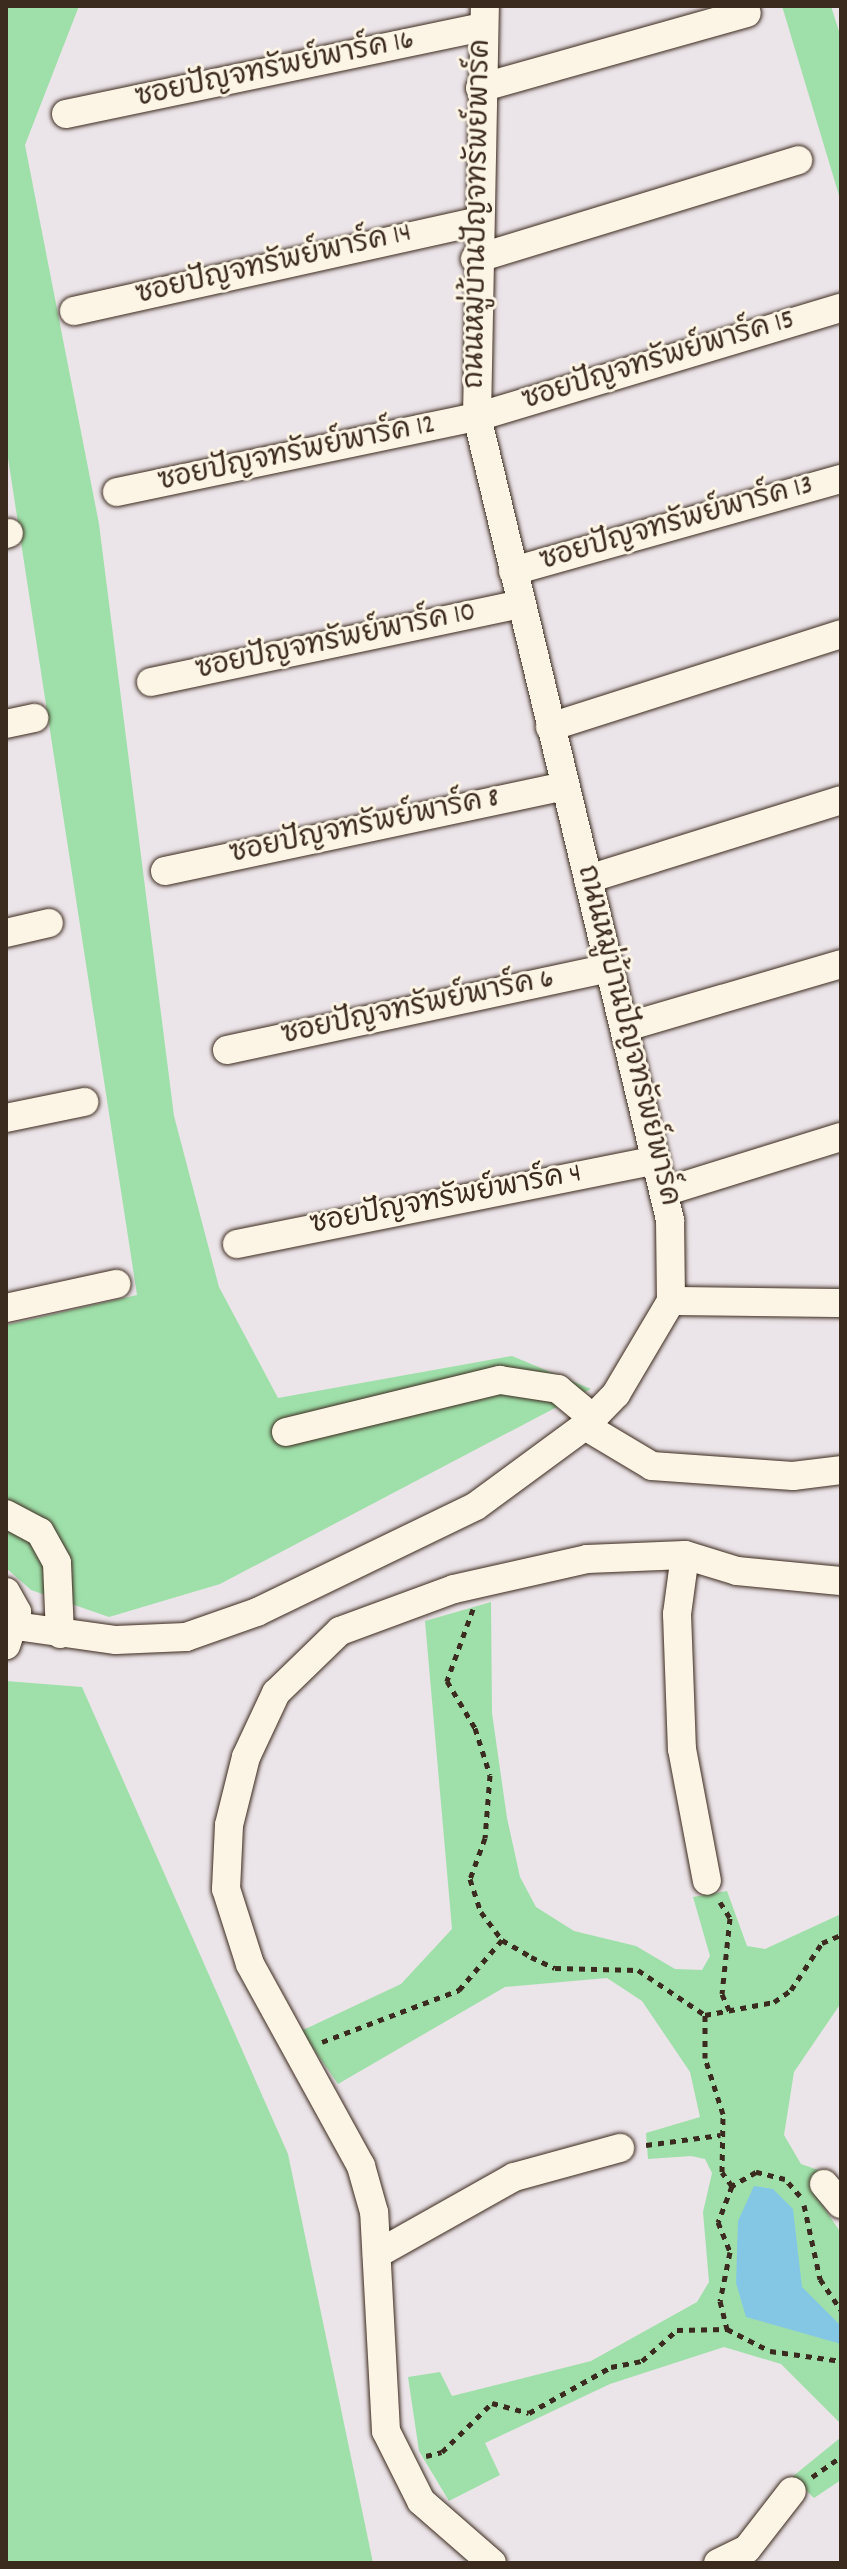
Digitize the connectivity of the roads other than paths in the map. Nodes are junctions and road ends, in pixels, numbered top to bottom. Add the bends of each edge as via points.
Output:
1 (747, 13) dead end
2 (485, 17) edge
3 (480, 88) junction
4 (66, 114) dead end
5 (798, 160) dead end
6 (475, 222) junction
7 (475, 259) junction
8 (841, 308) edge
9 (74, 311) dead end
10 (477, 417) junction
11 (841, 479) edge
12 (117, 492) dead end
13 (513, 571) junction
14 (521, 604) junction
15 (841, 634) edge
16 (151, 682) dead end
17 (34, 718) dead end
18 (6, 724) edge
19 (550, 727) junction
20 (565, 786) junction
21 (841, 800) edge
22 (165, 871) dead end
23 (588, 879) junction
24 (49, 923) dead end
25 (6, 933) edge
26 (841, 964) edge
27 (609, 968) junction
28 (626, 1027) junction
29 (227, 1050) dead end
30 (84, 1102) dead end
31 (6, 1118) edge
32 (841, 1137) edge
33 (656, 1160) junction
34 (664, 1192) junction
35 (237, 1244) dead end
36 (116, 1284) dead end
37 (671, 1301) junction
38 (841, 1303) edge
39 (6, 1308) edge
40 (589, 1422) junction
41 (286, 1432) dead end
42 (841, 1470) edge
43 (6, 1514) edge
44 (685, 1555) junction
45 (841, 1581) edge
46 (6, 1592) edge
47 (60, 1634) junction
48 (11, 1635) edge
49 (707, 1881) road end
50 (620, 2148) road end
51 (377, 2254) junction
52 (792, 2491) road end
53 (492, 2563) edge
54 (718, 2563) edge

1 - 3 street
2 - 3 street, ถนนหมู่บ้านปัญจทรัพย์พาร์ค
2 - 4 street, ซอยปัญจทรัพย์พาร์ค 16
3 - 6 street, ถนนหมู่บ้านปัญจทรัพย์พาร์ค
5 - 7 street
6 - 7 street, ถนนหมู่บ้านปัญจทรัพย์พาร์ค
6 - 9 street, ซอยปัญจทรัพย์พาร์ค 14
7 - 10 street, ถนนหมู่บ้านปัญจทรัพย์พาร์ค
8 - 10 street, ซอยปัญจทรัพย์พาร์ค 15
10 - 12 street, ซอยปัญจทรัพย์พาร์ค 12
10 - 13 street, ถนนหมู่บ้านปัญจทรัพย์พาร์ค
11 - 13 street, ซอยปัญจทรัพย์พาร์ค 13
13 - 14 street, ถนนหมู่บ้านปัญจทรัพย์พาร์ค
14 - 16 street, ซอยปัญจทรัพย์พาร์ค 10
14 - 19 street, ถนนหมู่บ้านปัญจทรัพย์พาร์ค
15 - 19 street
17 - 18 street
19 - 20 street, ถนนหมู่บ้านปัญจทรัพย์พาร์ค
20 - 22 street, ซอยปัญจทรัพย์พาร์ค 8
20 - 23 street, ถนนหมู่บ้านปัญจทรัพย์พาร์ค
21 - 23 street
23 - 27 street, ถนนหมู่บ้านปัญจทรัพย์พาร์ค
24 - 25 street
26 - 28 street
27 - 28 street, ถนนหมู่บ้านปัญจทรัพย์พาร์ค
27 - 29 street, ซอยปัญจทรัพย์พาร์ค 6
28 - 33 street, ถนนหมู่บ้านปัญจทรัพย์พาร์ค
30 - 31 street
32 - 34 street
33 - 34 street, ถนนหมู่บ้านปัญจทรัพย์พาร์ค
33 - 35 street, ซอยปัญจทรัพย์พาร์ค 4
34 - 37 street, ถนนหมู่บ้านปัญจทรัพย์พาร์ค
36 - 39 street
37 - 38 street
37 - 40 street via 616,1394
40 - 41 street via 558,1389 500,1380
40 - 42 street via 652,1466 793,1476
40 - 47 street via 476,1506 257,1612 186,1637
43 - 47 street via 40,1532 57,1563
44 - 45 street via 737,1571
44 - 49 street via 677,1614 682,1749
44 - 51 street via 587,1559 473,1584 340,1631 276,1693 246,1757 229,1825 226,1889 250,1964 361,2166
46 - 48 street
47 - 48 street
50 - 51 street via 514,2177
51 - 53 street via 386,2431 421,2501
52 - 54 street via 747,2549

